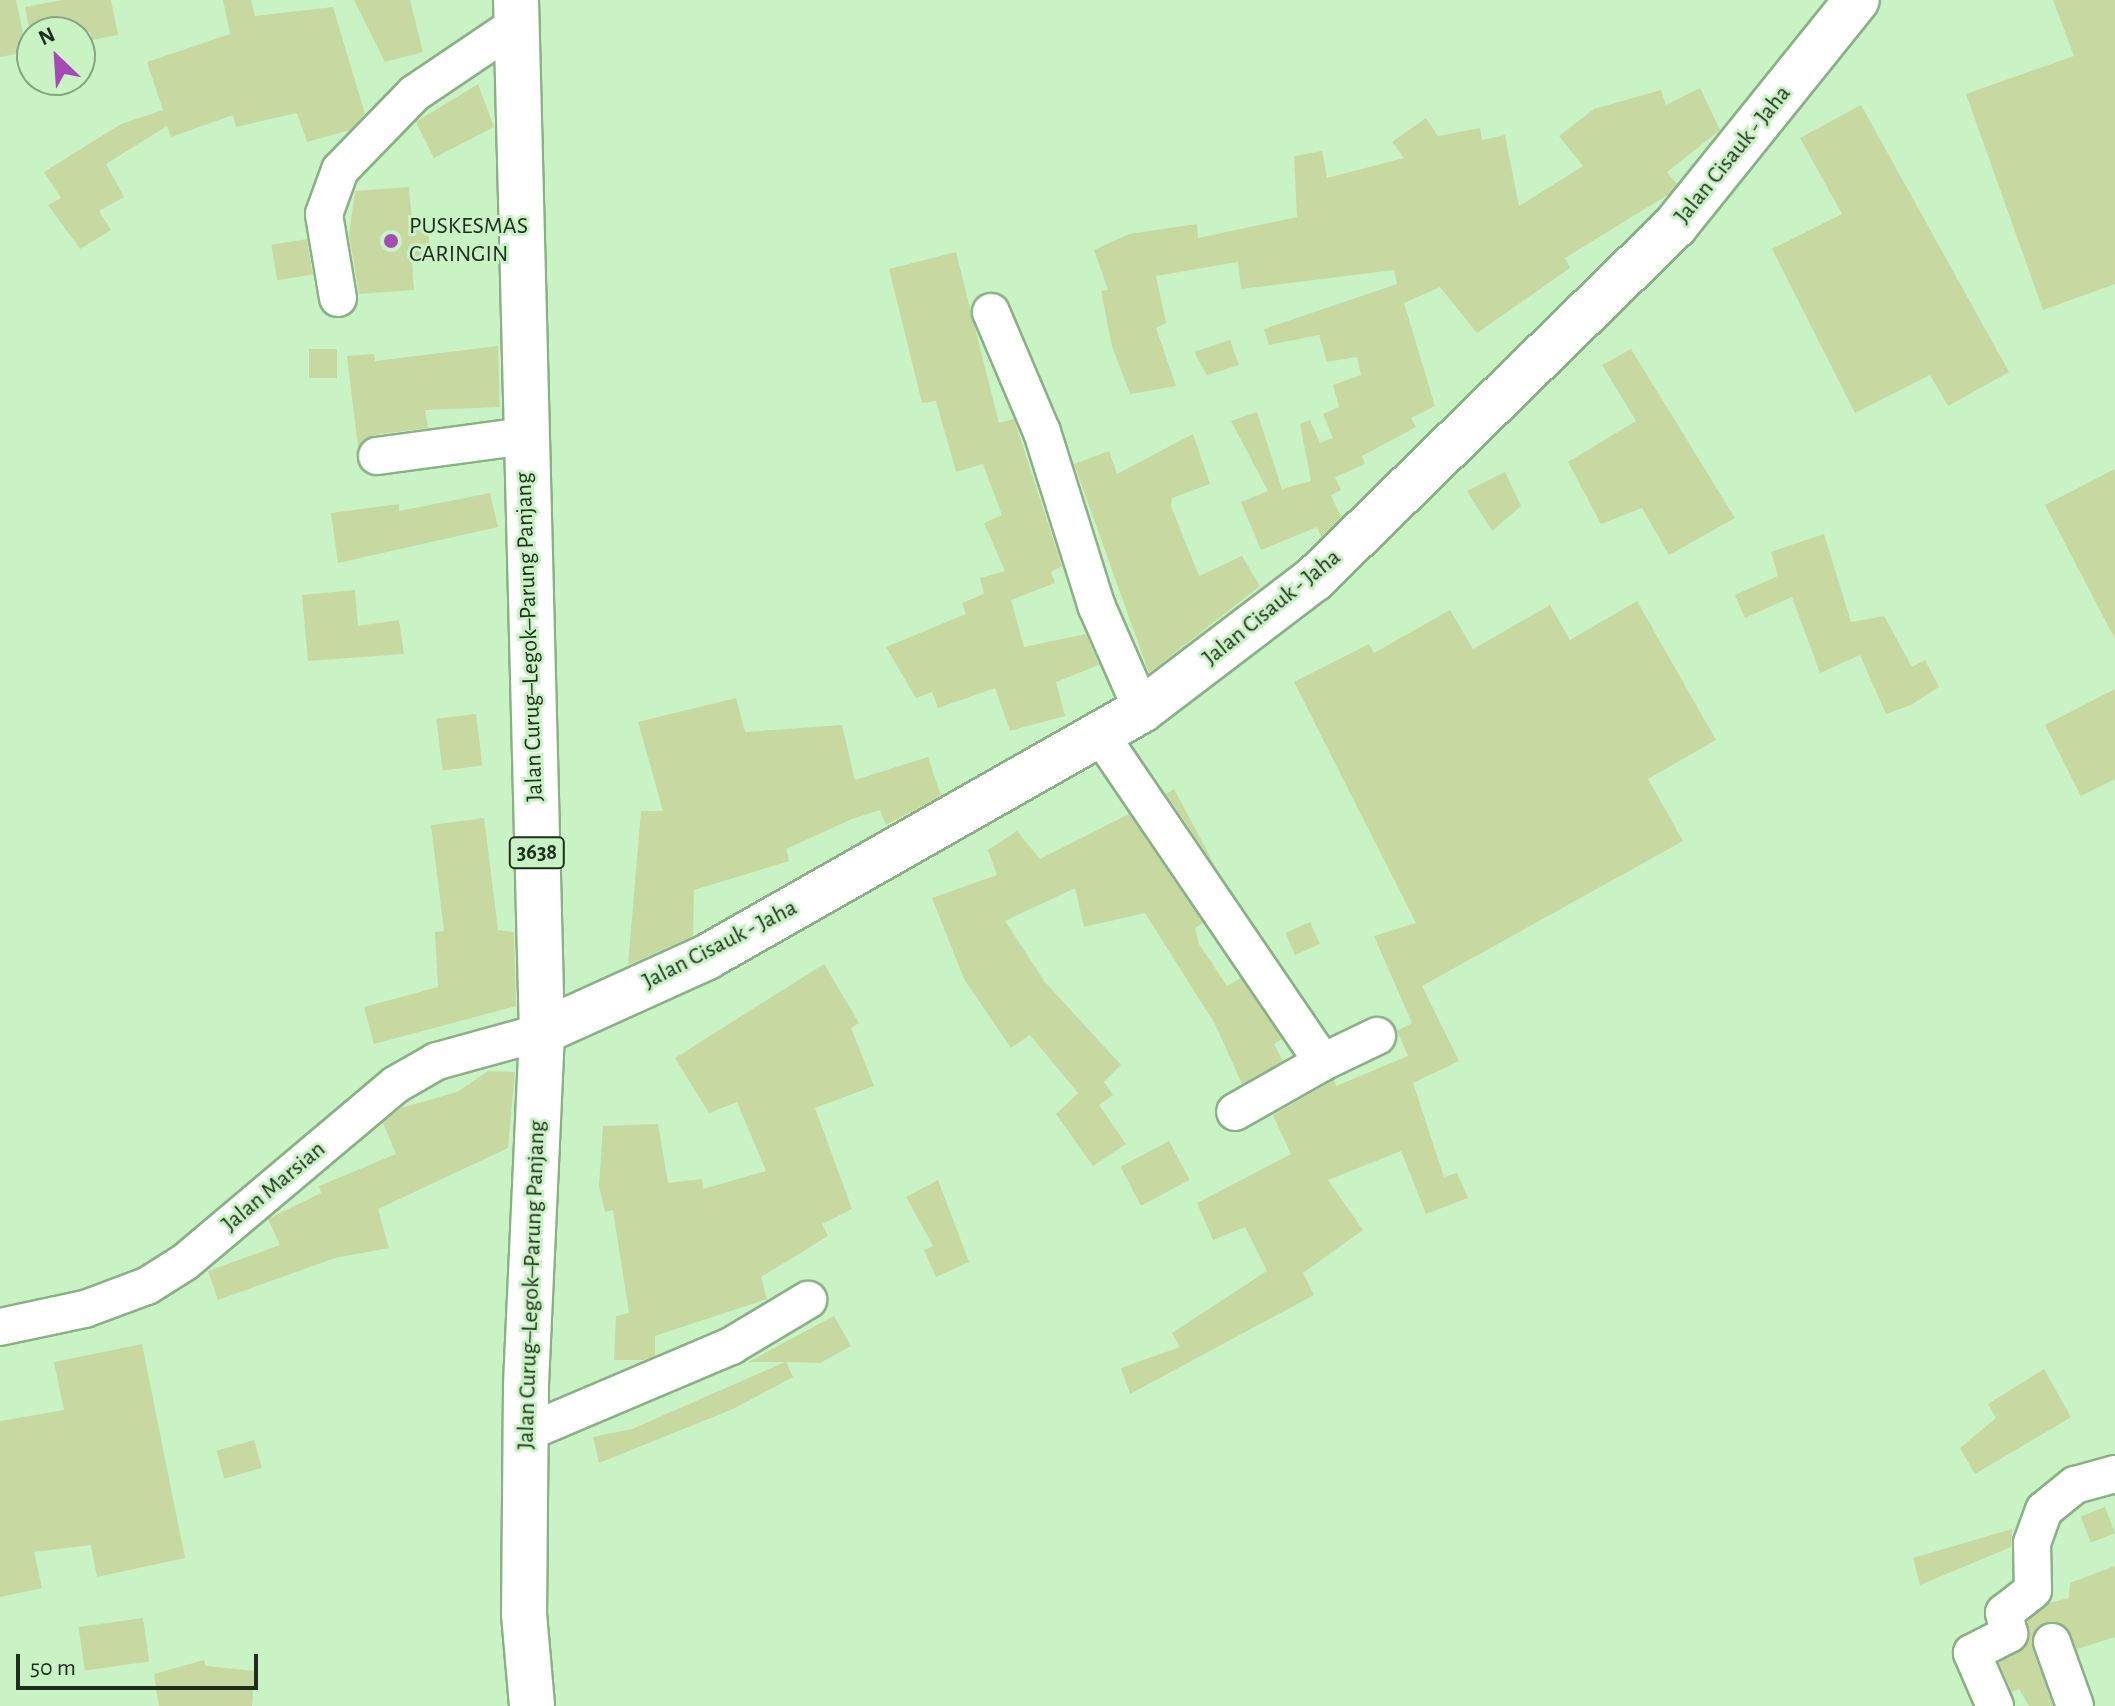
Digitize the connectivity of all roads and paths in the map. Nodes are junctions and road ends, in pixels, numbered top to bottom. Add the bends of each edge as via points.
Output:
1 (1857, 0) edge
2 (514, 13) edge
3 (338, 298) dead end
4 (991, 312) dead end
5 (525, 436) junction
6 (377, 456) dead end
7 (1142, 710) junction
8 (1099, 733) junction
9 (542, 1032) junction
10 (1377, 1036) dead end
11 (1323, 1062) junction
12 (1235, 1112) dead end
13 (808, 1300) dead end
14 (0, 1327) edge
15 (526, 1433) junction
16 (2115, 1474) edge
17 (2052, 1642) dead end
18 (532, 1706) edge
19 (1995, 1706) edge
20 (2075, 1706) edge

1 - 7 main road, Jalan Cisauk - Jaha via 1675,226 1487,416 1314,579
2 - 3 street via 415,93 340,170 324,214
2 - 5 main road, Jalan Curug–Legok–Parung Panjang / 3638
4 - 7 street via 1042,432 1092,593
5 - 6 street
5 - 9 main road, Jalan Curug–Legok–Parung Panjang / 3638
7 - 8 main road, Jalan Cisauk - Jaha
8 - 9 main road, Jalan Cisauk - Jaha via 707,957
8 - 11 street
9 - 14 street, Jalan Marsian via 437,1061 395,1085 185,1262 147,1286 85,1309
9 - 15 main road, Jalan Curug–Legok–Parung Panjang / 3638
10 - 11 street
11 - 12 street
13 - 15 street via 731,1346
15 - 18 main road, Jalan Curug–Legok–Parung Panjang / 3638
16 - 19 street via 2075,1485 2044,1510 2032,1543 2033,1590 2004,1613 2009,1634 1972,1653
17 - 20 street

